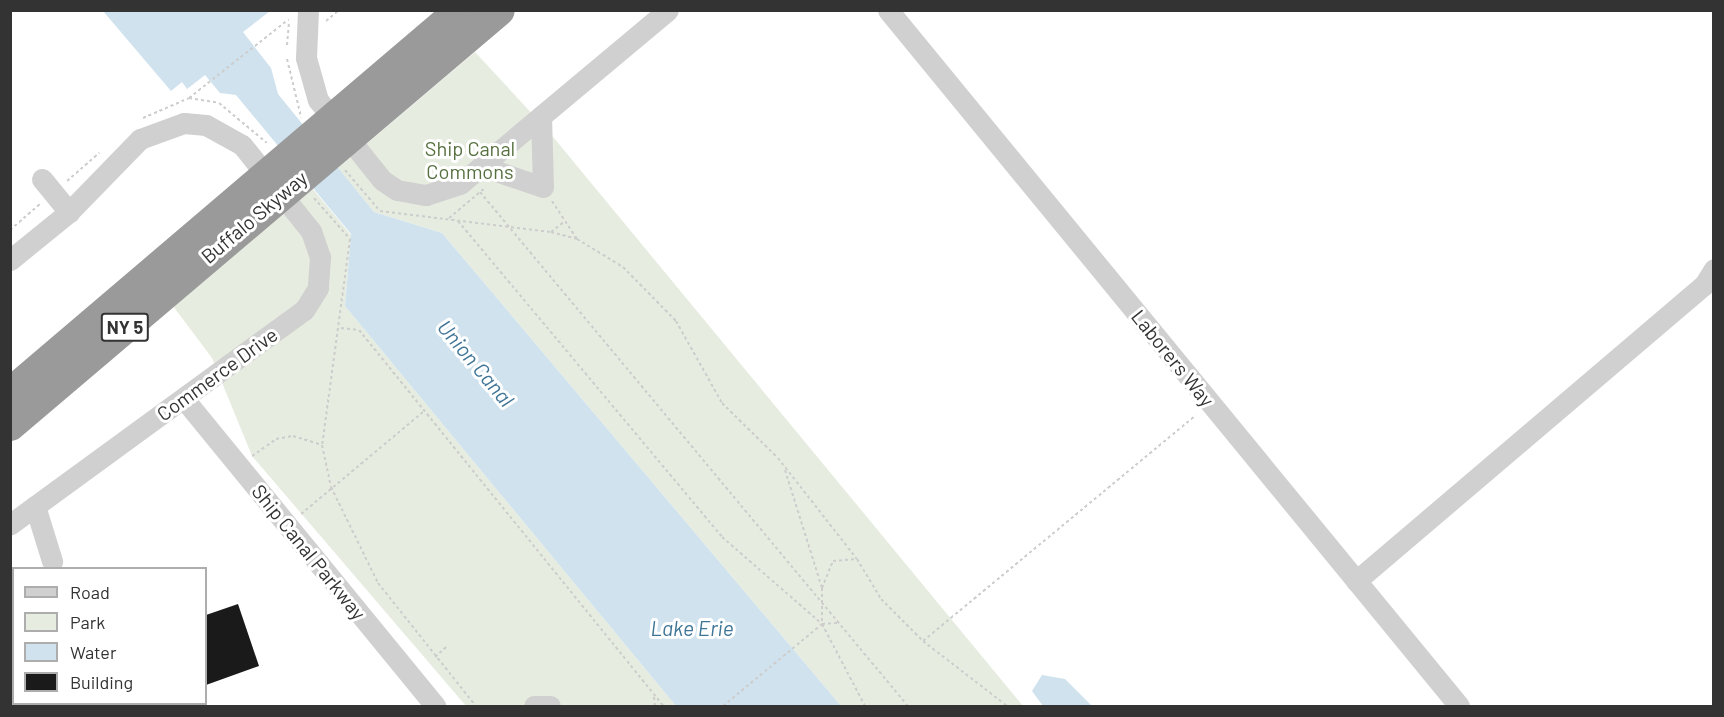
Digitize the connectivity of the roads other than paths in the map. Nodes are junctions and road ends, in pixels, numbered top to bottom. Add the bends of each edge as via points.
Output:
1 (461, 10) edge
2 (499, 10) edge
3 (668, 10) edge
4 (888, 10) edge
5 (312, 16) edge
6 (377, 97) junction
7 (541, 116) junction
8 (481, 166) junction
9 (47, 186) road end
10 (69, 212) junction
11 (232, 220) junction
12 (10, 260) edge
13 (1713, 269) edge
14 (10, 394) edge
15 (184, 399) junction
16 (10, 425) edge
17 (35, 506) junction
18 (10, 524) edge
19 (52, 561) dead end
20 (1356, 581) junction
21 (524, 705) edge
22 (435, 706) edge
23 (550, 706) edge
24 (1459, 706) edge

1 - 6 highway, Buffalo Skyway / NY 5
2 - 6 highway, Buffalo Skyway / NY 5
3 - 7 street
4 - 20 street, Laborers Way
5 - 8 street via 306,58 318,100 382,180 410,193 439,194
6 - 11 highway, Buffalo Skyway / NY 5
7 - 8 street
7 - 8 street via 543,187
9 - 10 street
10 - 12 street, Commerce Drive
10 - 15 street, Commerce Drive via 140,139 168,125 206,125 229,134 311,231 320,257 318,288 304,310
11 - 14 highway, Buffalo Skyway / NY 5
11 - 16 highway, Buffalo Skyway / NY 5
13 - 20 street via 1704,285
15 - 17 street, Commerce Drive
15 - 22 street, Ship Canal Parkway
17 - 18 street, Commerce Drive
17 - 19 street
20 - 24 street, Laborers Way
21 - 23 street

